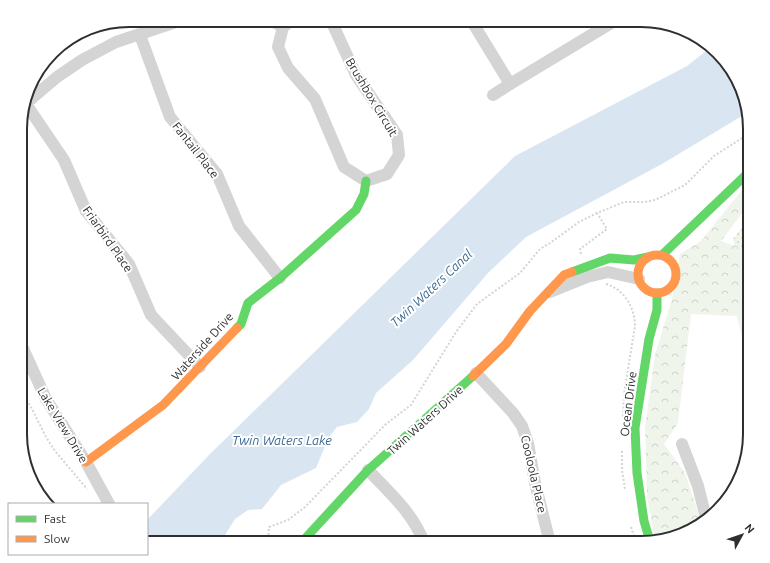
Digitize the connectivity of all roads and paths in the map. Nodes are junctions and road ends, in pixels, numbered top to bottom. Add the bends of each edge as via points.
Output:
1 (162, 27) edge
2 (287, 27) edge
3 (336, 27) edge
4 (475, 27) edge
5 (604, 27) edge
6 (140, 35) junction
7 (510, 84) junction
8 (493, 95) dead end
9 (31, 100) edge
10 (29, 110) edge
11 (743, 137) edge
12 (743, 178) edge
13 (366, 181) junction
14 (597, 213) junction
15 (662, 256) junction
16 (648, 257) junction
17 (585, 266) junction
18 (280, 278) junction
19 (639, 279) junction
20 (601, 284) dead end
21 (657, 293) junction
22 (546, 294) junction
23 (27, 357) edge
24 (200, 367) junction
25 (476, 373) junction
26 (27, 401) edge
27 (622, 424) dead end
28 (682, 444) dead end
29 (622, 446) dead end
30 (86, 462) junction
31 (368, 470) junction
32 (100, 486) junction
33 (626, 493) dead end
34 (108, 503) edge
35 (705, 514) edge
36 (631, 523) dead end
37 (648, 535) edge
38 (268, 536) edge
39 (307, 536) edge
40 (421, 536) edge
41 (548, 536) edge
42 (634, 536) edge

1 - 6 street
2 - 13 street via 278,47 288,68 315,99 344,166
3 - 13 street, Brushbox Circuit via 356,75 396,135 399,155 387,174
4 - 7 street
5 - 7 street
6 - 9 street via 116,42 82,60
6 - 18 street, Fantail Place via 170,118 217,174 239,226
7 - 8 street
10 - 24 street, Friarbird Place via 64,160 86,211 129,264 151,315
11 - 14 path via 714,156 685,185 655,200 624,202
12 - 15 street
13 - 18 street, Waterside Drive via 364,194 356,210
14 - 17 path via 607,229 580,249
14 - 38 path via 579,222 540,249 520,273 477,304 456,332 411,405 386,424 305,507 288,520 269,527
15 - 16 street
15 - 21 street via 668,258 675,268 675,280 668,290
16 - 17 street, Twin Waters Drive via 634,260 610,258
16 - 19 street via 639,266
17 - 22 street, Twin Waters Drive via 564,275
18 - 24 street, Waterside Drive via 248,303 241,324
19 - 21 street via 646,289
19 - 22 street, Twin Waters Drive via 608,272 587,277
20 - 27 path via 617,289 635,315
21 - 37 street, Ocean Drive via 657,310 648,339 635,428 637,473
22 - 25 street, Twin Waters Drive via 506,344
23 - 30 street, Lake View Drive via 46,399
24 - 30 street, Waterside Drive via 163,406
25 - 31 street, Twin Waters Drive
25 - 41 street, Cooloola Place via 522,426
26 - 32 path via 46,437 90,492
28 - 35 street via 698,486
29 - 33 path via 622,470
30 - 32 street, Lake View Drive
31 - 39 street, Twin Waters Drive
31 - 40 street via 412,519
32 - 34 street, Lake View Drive
36 - 42 path

